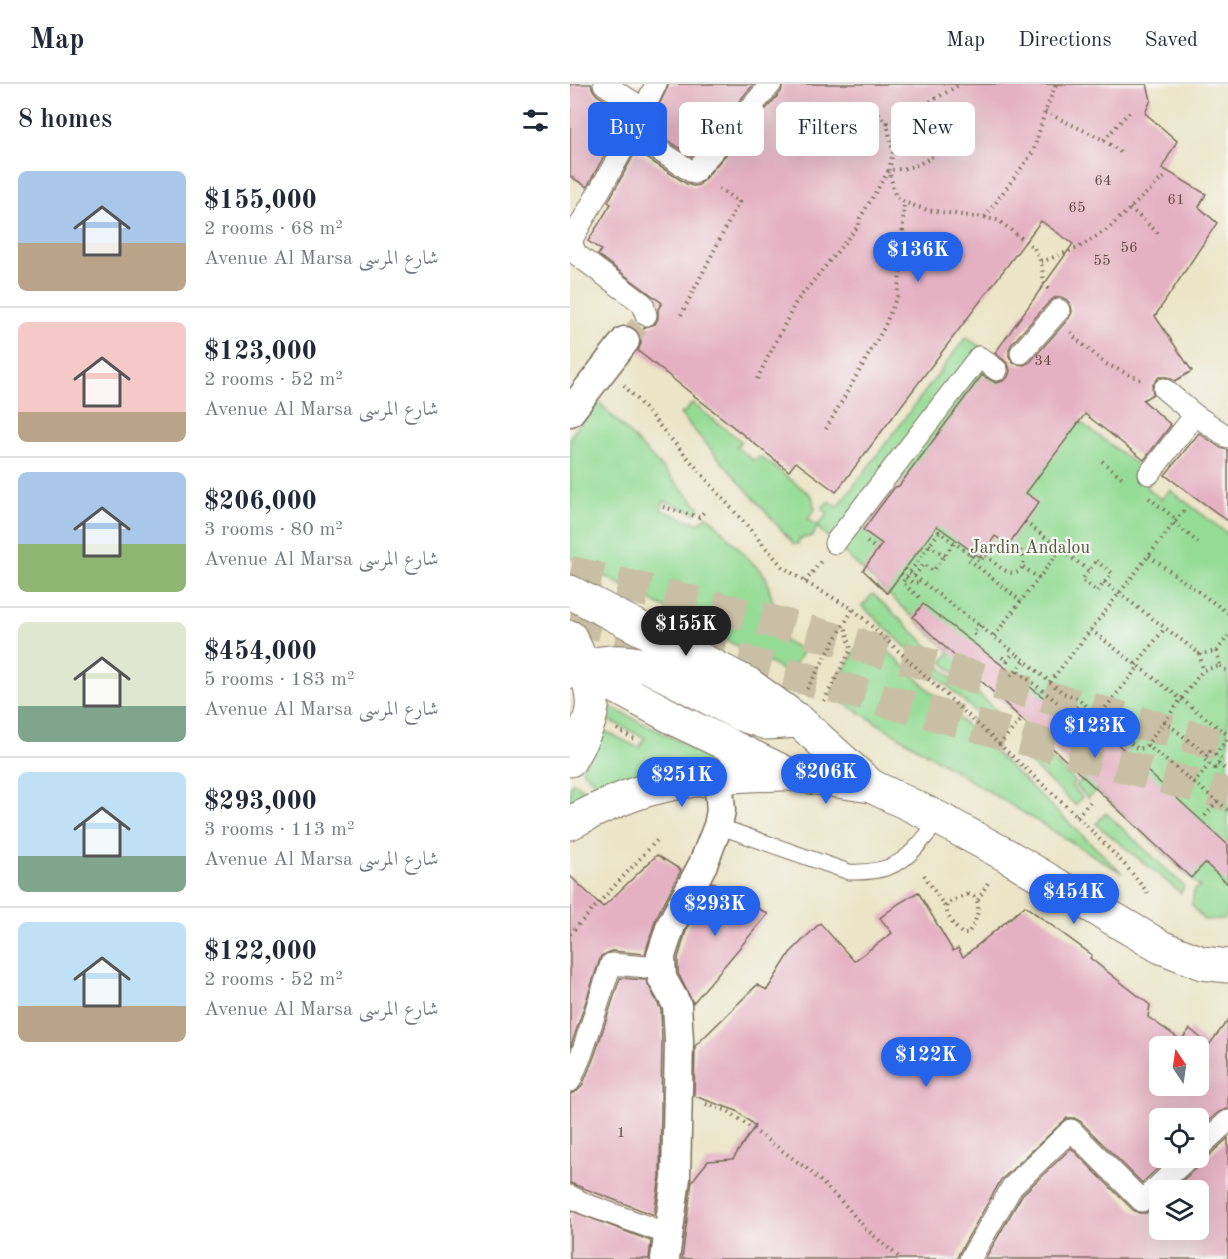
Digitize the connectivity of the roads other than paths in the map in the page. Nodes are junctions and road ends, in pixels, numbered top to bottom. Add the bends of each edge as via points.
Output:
1 (604, 84) edge
2 (656, 84) edge
3 (771, 84) edge
4 (633, 102) edge
5 (647, 102) edge
6 (619, 156) edge
7 (667, 156) edge
8 (1059, 310) road end
9 (646, 315) dead end
10 (626, 341) tunnel mouth
11 (1021, 353) dead end
12 (997, 370) dead end
13 (1164, 389) road end
14 (570, 412) edge
15 (1195, 415) junction
16 (1228, 437) edge
17 (1149, 474) dead end
18 (835, 543) dead end
19 (570, 592) edge
20 (570, 637) edge
21 (574, 668) edge
22 (802, 706) junction
23 (570, 760) edge
24 (788, 774) junction
25 (718, 778) junction
26 (871, 786) junction
27 (940, 819) junction
28 (570, 823) edge
29 (718, 826) junction
30 (1228, 966) edge
31 (660, 968) junction
32 (570, 1081) edge
33 (1228, 1121) edge
34 (1209, 1139) edge
35 (1178, 1168) edge
36 (570, 1196) edge
37 (666, 1246) edge
38 (970, 1259) edge

1 - 4 street
2 - 5 street
3 - 7 street via 694,173
6 - 9 street via 573,237 572,246 576,254 643,304
8 - 11 street
10 - 14 street
12 - 18 street via 980,357
13 - 15 street
15 - 16 street
15 - 17 street
19 - 22 street via 748,684
20 - 21 street
21 - 22 street via 608,661 635,662 740,714 767,723
21 - 23 street via 588,682 592,708
21 - 24 street
22 - 26 street
24 - 25 street
24 - 26 street
25 - 28 street via 648,790 609,803
25 - 29 street
26 - 27 street
27 - 29 lane via 910,855 891,867 863,873 849,872
27 - 30 street via 1161,948 1202,963
29 - 31 street via 671,925
31 - 32 street via 611,964
31 - 37 street via 679,1017 676,1178
33 - 34 street
35 - 38 street via 1143,1201 1071,1130 1012,1187
36 - 37 street

